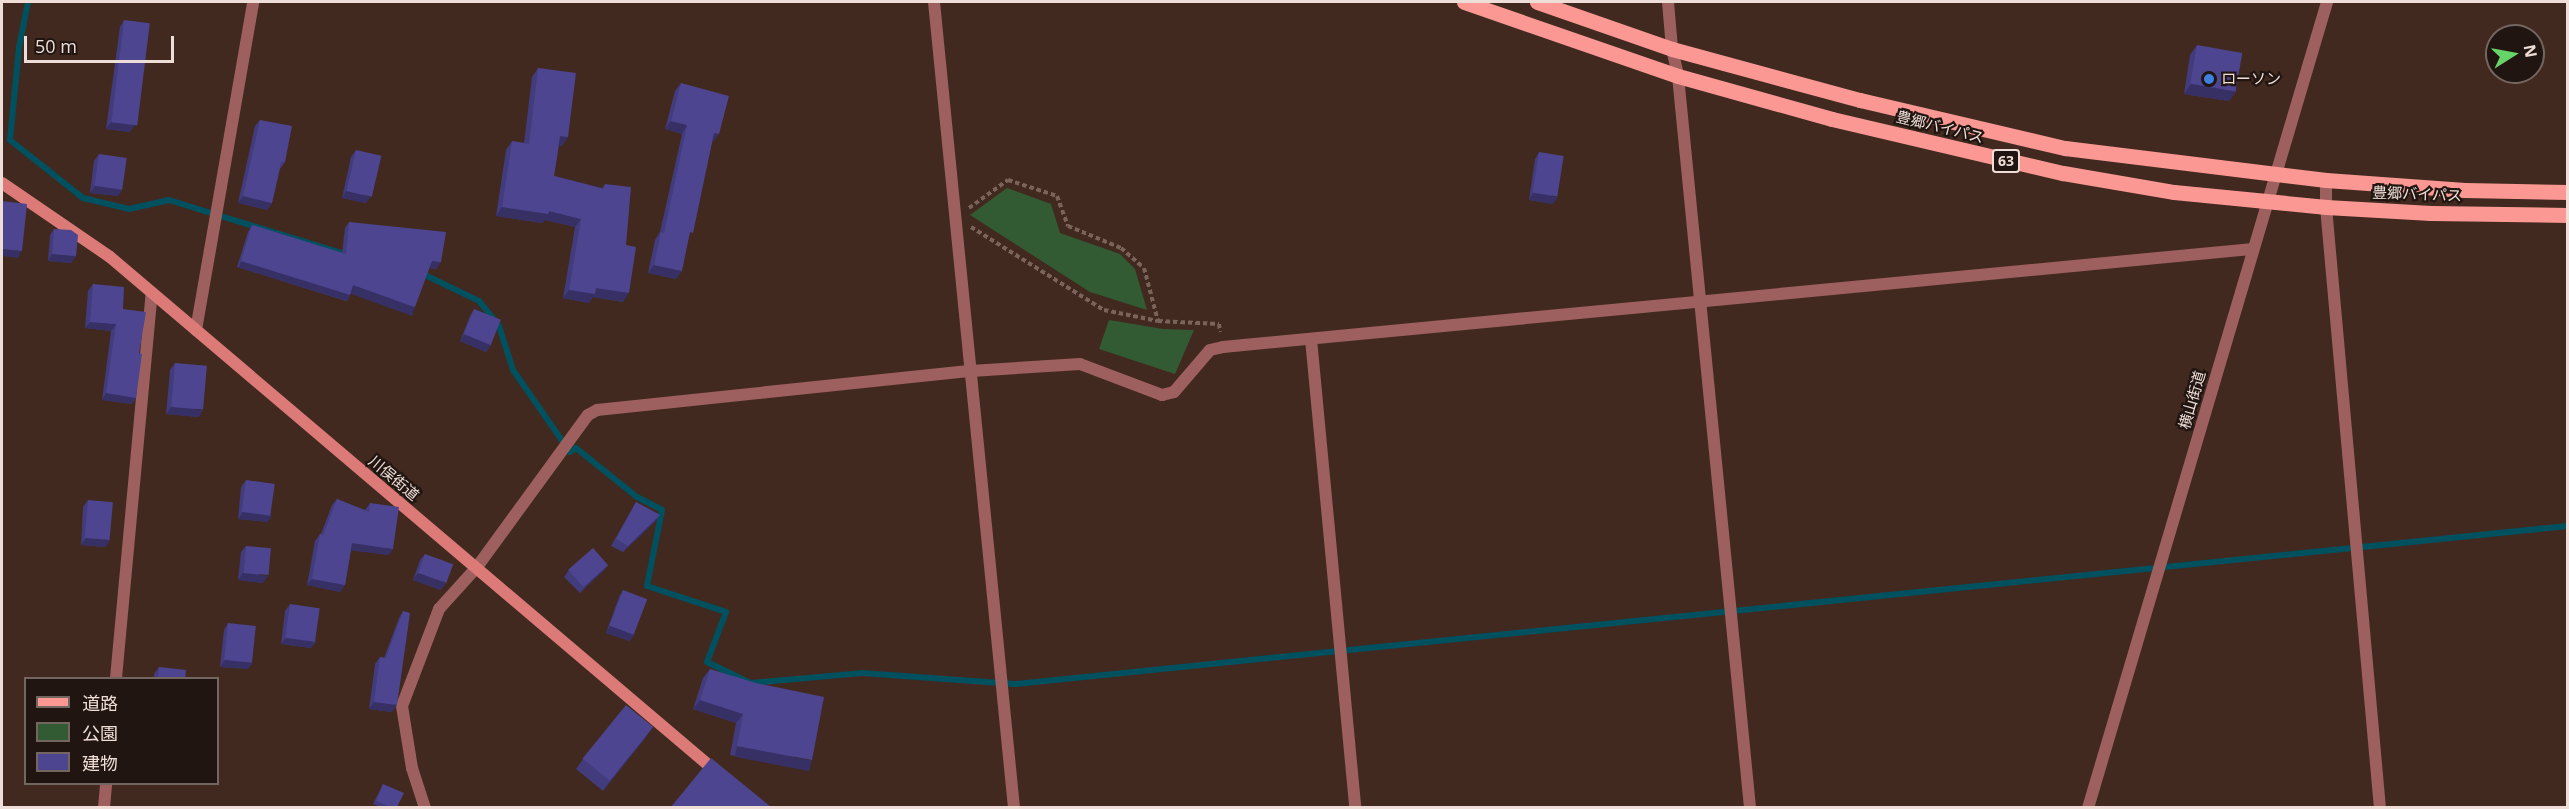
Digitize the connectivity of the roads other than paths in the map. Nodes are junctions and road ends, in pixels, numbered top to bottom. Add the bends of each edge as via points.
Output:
1 (253, 2) edge
2 (934, 2) edge
3 (1464, 2) edge
4 (1537, 2) edge
5 (1668, 2) edge
6 (2327, 2) edge
7 (1672, 49) junction
8 (1678, 76) junction
9 (2275, 172) junction
10 (2326, 180) junction
11 (2, 183) edge
12 (8, 192) edge
13 (2568, 192) edge
14 (2267, 199) junction
15 (2326, 207) junction
16 (2568, 215) edge
17 (2253, 249) junction
18 (152, 293) junction
19 (1698, 301) junction
20 (196, 330) junction
21 (1311, 339) junction
22 (971, 371) junction
23 (477, 567) junction
24 (116, 677) edge
25 (731, 784) edge
26 (106, 785) edge
27 (104, 807) edge
28 (425, 807) edge
29 (1014, 807) edge
30 (1355, 807) edge
31 (1750, 807) edge
32 (2088, 807) edge
33 (2380, 807) edge

1 - 20 street
2 - 22 street
3 - 8 main road, 豊郷バイパス / 63
4 - 7 main road, 豊郷バイパス / 63
5 - 7 street
6 - 9 street, 横山街道
7 - 8 street
7 - 9 main road, 豊郷バイパス / 63 via 1860,100 2065,148
8 - 14 main road, 豊郷バイパス / 63 via 1832,119 2062,174 2174,192
8 - 19 street
9 - 10 main road, 豊郷バイパス / 63
9 - 14 street, 横山街道
10 - 13 main road, 豊郷バイパス / 63 via 2465,190
10 - 15 street
11 - 12 main road, 川俣街道
12 - 18 main road, 川俣街道 via 110,256
14 - 15 main road, 豊郷バイパス / 63
14 - 17 street, 横山街道
15 - 16 main road, 豊郷バイパス / 63
15 - 33 street
17 - 19 street
17 - 32 street, 横山街道
18 - 20 main road, 川俣街道
18 - 24 street
19 - 21 street
19 - 31 street
20 - 23 main road, 川俣街道
21 - 22 street via 1210,351 1174,392 1162,395 1080,364
21 - 30 street
22 - 23 street via 597,410 588,415
22 - 29 street
23 - 25 main road, 川俣街道
23 - 28 street via 439,609 402,706 412,768
26 - 27 street

